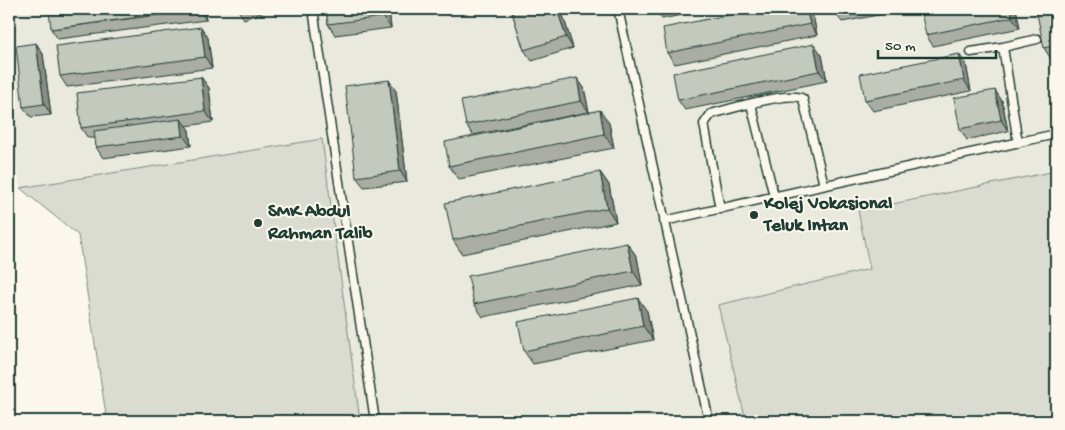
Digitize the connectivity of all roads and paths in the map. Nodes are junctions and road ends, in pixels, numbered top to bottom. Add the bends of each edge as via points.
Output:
1 (313, 9) edge
2 (618, 9) edge
3 (1037, 39) dead end
4 (1003, 47) junction
5 (971, 52) dead end
6 (751, 104) junction
7 (1056, 134) edge
8 (1018, 142) junction
9 (824, 186) junction
10 (774, 196) junction
11 (720, 209) junction
12 (664, 221) junction
13 (375, 421) edge
14 (709, 421) edge

1 - 13 lane
2 - 12 lane
3 - 4 lane
4 - 5 lane
4 - 8 lane
6 - 9 lane via 794,96 802,99
6 - 10 lane
6 - 11 lane via 711,114 704,124
7 - 8 lane
8 - 9 lane
9 - 10 lane
10 - 11 lane
11 - 12 lane
12 - 14 lane

